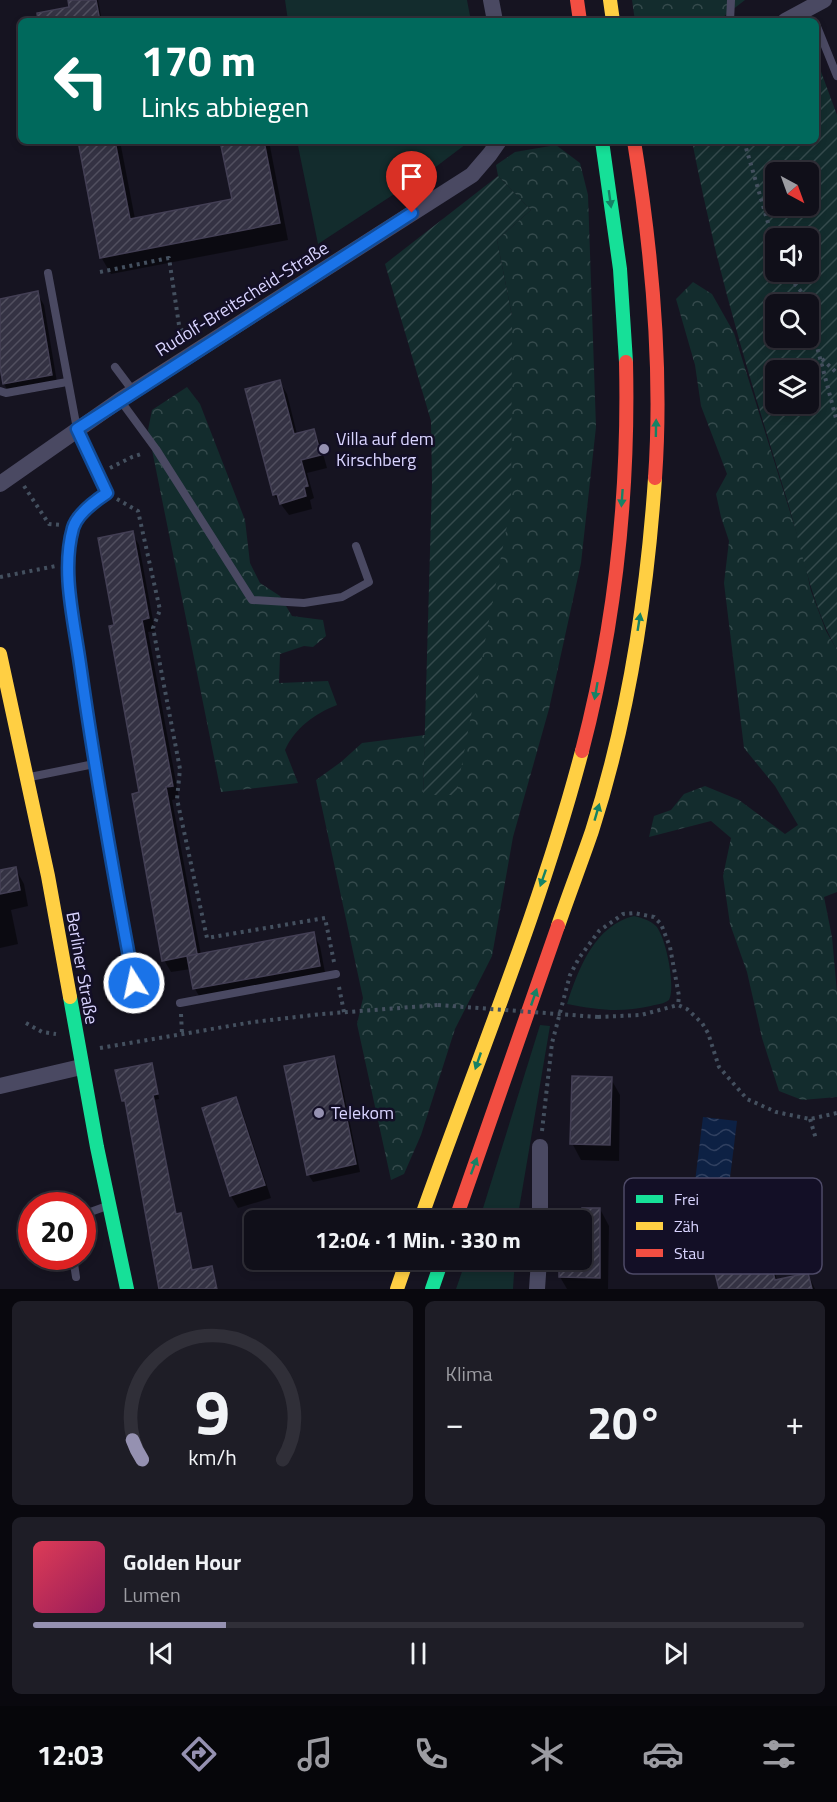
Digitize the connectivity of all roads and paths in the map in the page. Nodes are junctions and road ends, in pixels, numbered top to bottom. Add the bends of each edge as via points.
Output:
1 (491, 0) edge
2 (577, 0) edge
3 (610, 0) edge
4 (731, 0) edge
5 (816, 13) edge
6 (494, 18) edge
7 (580, 18) edge
8 (613, 18) edge
9 (730, 18) edge
10 (797, 18) edge
11 (819, 22) edge
12 (837, 76) edge
13 (497, 144) edge
14 (602, 144) edge
15 (634, 144) edge
16 (745, 144) edge
17 (770, 228) edge
18 (100, 272) dead end
19 (48, 273) dead end
20 (793, 282) edge
21 (803, 294) edge
22 (818, 348) edge
23 (195, 353) junction
24 (821, 358) junction
25 (115, 367) dead end
26 (837, 373) edge
27 (67, 382) junction
28 (0, 391) edge
29 (127, 395) junction
30 (837, 422) edge
31 (77, 429) junction
32 (156, 449) junction
33 (16, 472) junction
34 (99, 474) junction
35 (0, 484) edge
36 (107, 493) junction
37 (74, 525) junction
38 (356, 546) dead end
39 (69, 563) junction
40 (0, 577) edge
41 (0, 654) edge
42 (94, 764) junction
43 (27, 778) junction
44 (336, 974) joint
45 (134, 983) dead end
46 (340, 994) dead end
47 (180, 1003) dead end
48 (678, 1005) junction
49 (344, 1012) junction
50 (26, 1023) dead end
51 (74, 1029) junction
52 (81, 1067) junction
53 (0, 1086) edge
54 (837, 1113) edge
55 (810, 1119) junction
56 (816, 1138) dead end
57 (540, 1146) joint
58 (108, 1206) junction
59 (96, 1210) edge
60 (424, 1210) edge
61 (459, 1210) edge
62 (540, 1210) edge
63 (75, 1270) edge
64 (404, 1270) edge
65 (439, 1270) edge
66 (538, 1270) edge
67 (76, 1277) dead end
68 (126, 1289) edge
69 (397, 1289) edge
70 (432, 1289) edge
71 (537, 1289) edge

1 - 6 street
2 - 7 main road
3 - 8 main road
4 - 9 lane
5 - 10 street
11 - 12 lane
13 - 23 street, Rudolf-Breitscheid-Straße via 472,175
14 -> 60 main road via 626,345 624,484 607,630 590,721 558,834
61 -> 15 main road via 592,830 634,653 651,530 657,414 648,231
16 - 17 path
18 - 23 path via 169,258 179,325
19 - 27 lane
20 - 21 path
22 - 24 path
23 - 29 street, Rudolf-Breitscheid-Straße
24 - 26 path
24 - 30 path
25 - 29 lane
27 - 28 lane
27 - 31 lane
29 - 31 street, Rudolf-Breitscheid-Straße
29 - 32 lane
31 - 33 street, Rudolf-Breitscheid-Straße
31 - 34 lane
32 - 34 path
32 - 38 lane via 252,600 304,603 342,597 369,582
33 - 35 street, Rudolf-Breitscheid-Straße
33 - 37 path via 49,524
34 - 36 lane
36 - 37 lane via 91,504
36 - 44 path via 138,511 160,610 153,628 180,769 177,799 207,938 325,918
37 - 39 lane
39 - 40 path
39 - 42 lane
41 - 43 main road, Berliner Straße
42 - 43 lane
42 - 45 lane
43 - 51 main road, Berliner Straße
44 - 47 lane
46 - 49 path
48 - 49 path, bridge via 640,1015 598,1017 438,1005
48 - 55 path via 702,1023 719,1067 747,1099 776,1112
48 - 57 path via 670,947 654,917 622,914 599,931 570,975 552,1043
49 - 52 path via 253,1022 101,1047
50 - 51 path via 55,1035
51 - 52 main road, Berliner Straße
52 - 53 street
52 - 58 main road, Berliner Straße
54 - 55 path
55 - 56 path
57 - 62 street
58 - 59 lane
58 - 68 main road, Berliner Straße
63 - 67 lane
64 - 69 main road
65 - 70 main road
66 - 71 street

